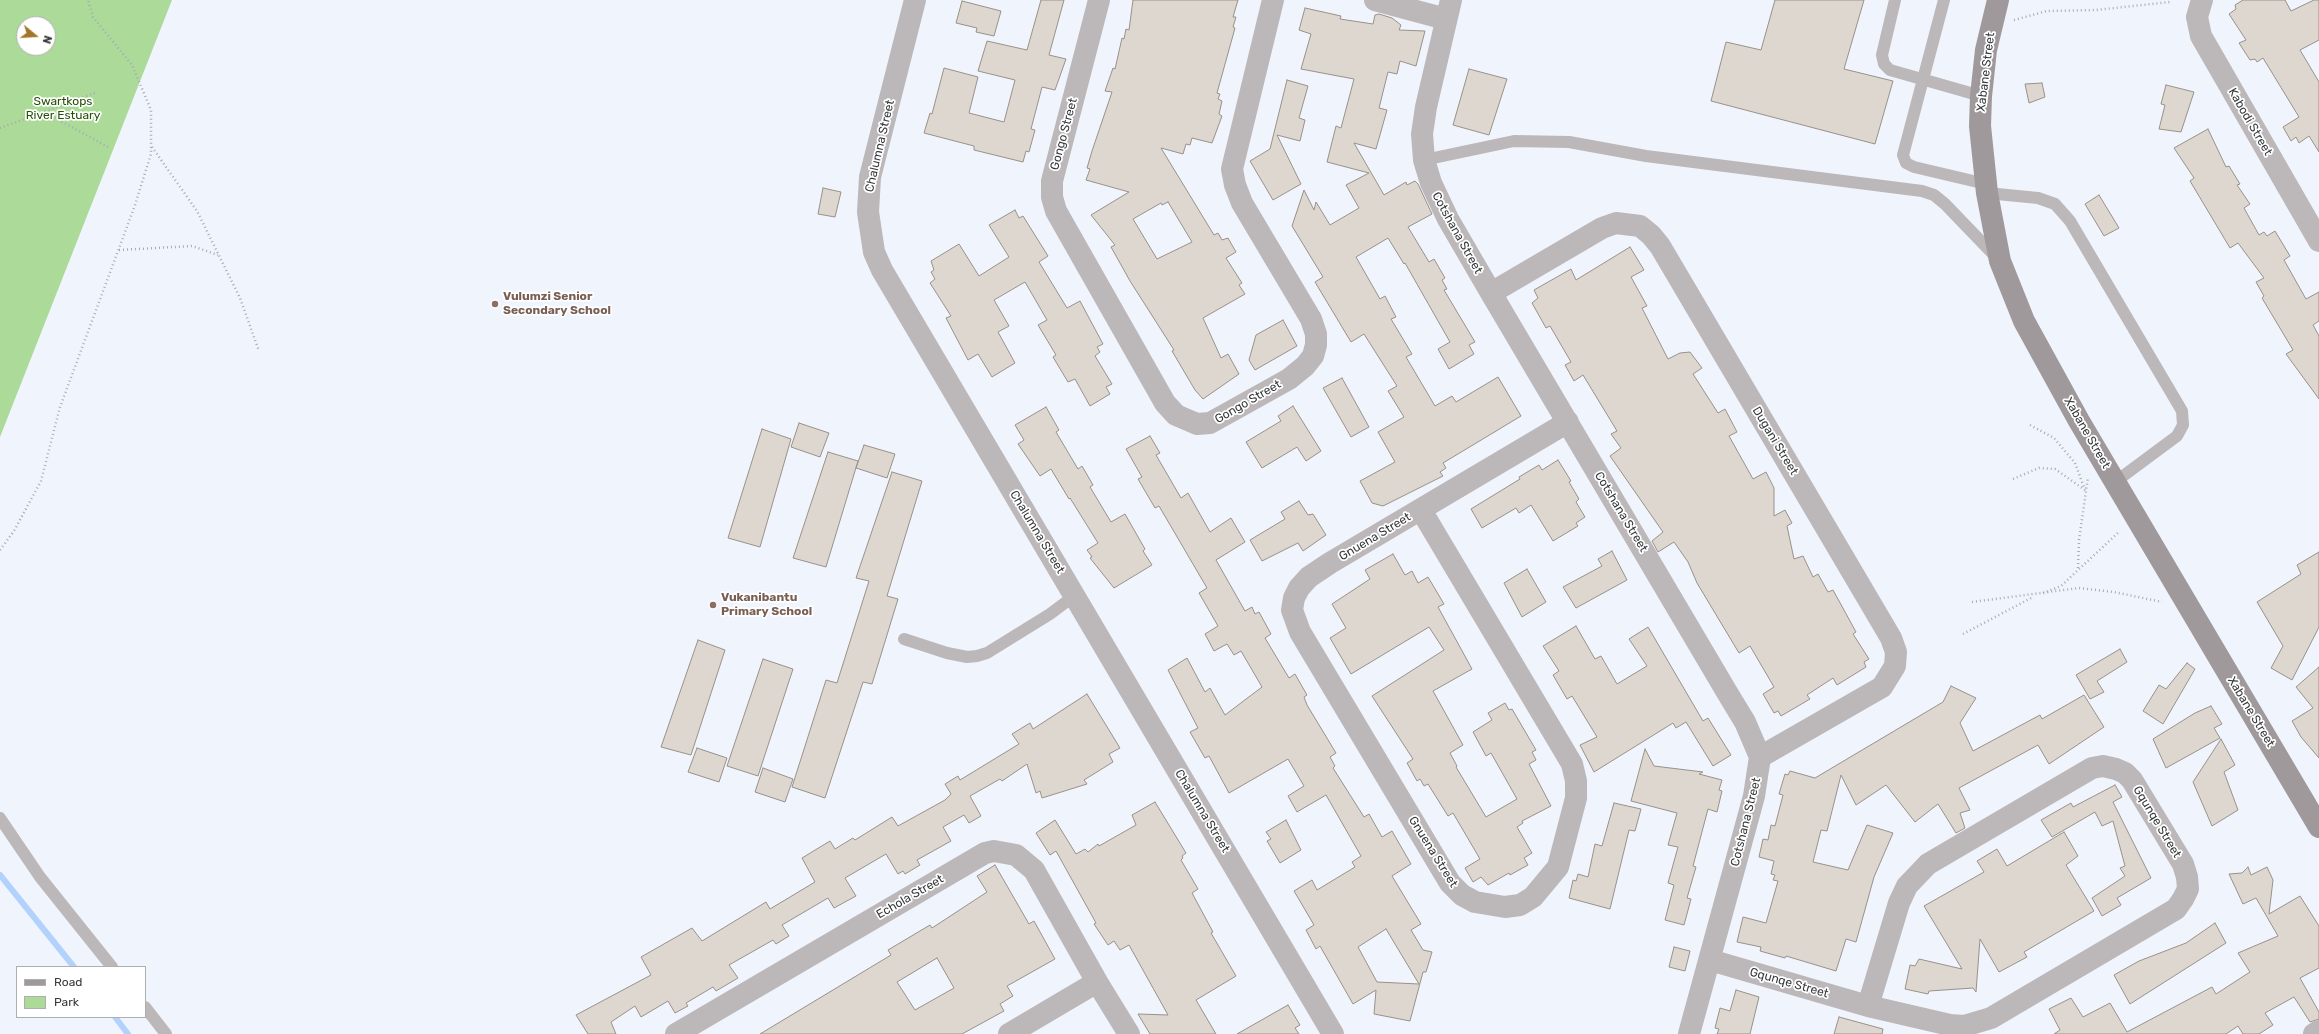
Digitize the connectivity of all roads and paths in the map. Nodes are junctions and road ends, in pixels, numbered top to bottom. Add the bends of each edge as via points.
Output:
1 (88, 0) edge
2 (916, 0) edge
3 (1099, 0) edge
4 (1274, 0) edge
5 (1375, 0) edge
6 (1895, 0) edge
7 (1944, 0) edge
8 (1998, 0) edge
9 (2167, 0) edge
10 (2202, 0) edge
11 (1449, 10) edge
12 (1991, 26) junction
13 (1923, 81) junction
14 (97, 92) dead end
15 (1981, 96) junction
16 (44, 112) junction
17 (0, 128) edge
18 (108, 146) dead end
19 (151, 146) junction
20 (1424, 160) junction
21 (1987, 189) junction
22 (2319, 241) edge
23 (119, 250) junction
24 (219, 256) junction
25 (2000, 260) junction
26 (1491, 293) junction
27 (259, 351) dead end
28 (1568, 422) junction
29 (2030, 425) dead end
30 (2093, 446) junction
31 (2013, 479) dead end
32 (2115, 482) junction
33 (2086, 490) junction
34 (1421, 510) junction
35 (2136, 518) junction
36 (0, 550) edge
37 (2078, 568) junction
38 (2038, 595) junction
39 (1074, 596) junction
40 (1972, 602) dead end
41 (2190, 609) junction
42 (1963, 634) dead end
43 (904, 639) dead end
44 (1760, 757) junction
45 (0, 818) edge
46 (2319, 827) edge
47 (1710, 960) junction
48 (111, 966) edge
49 (1097, 982) junction
50 (1868, 1006) junction
51 (146, 1009) edge
52 (2319, 1031) edge
53 (166, 1034) edge
54 (676, 1034) edge
55 (1009, 1034) edge
56 (1129, 1034) edge
57 (1333, 1034) edge
58 (1689, 1034) edge
59 (2314, 1034) edge

1 - 19 path via 93,17 132,66 152,110
2 - 39 street, Chalumna Street via 870,177 868,212 874,252 882,270
3 - 4 street, Gongo Street via 1052,181 1052,197 1056,211 1165,403 1176,415 1197,424 1210,423 1289,379 1313,356 1316,345 1316,334 1311,319 1242,203 1232,170
5 - 11 street
6 - 13 lane via 1882,55 1884,64 1890,70
7 - 13 lane
8 - 12 street, Xabane Street
9 - 12 path via 2170,2 2096,10 2047,11
10 - 22 street, Kabodi Street via 2196,17 2201,36
11 - 20 street, Cotshana Street via 1426,107 1422,134
12 - 15 street, Xabane Street
13 - 15 lane
13 - 21 lane via 1903,155 1906,163
14 - 16 path
15 - 21 street, Xabane Street via 1980,126
16 - 17 path
16 - 18 path
19 - 23 path via 136,205
19 - 24 path via 197,211
20 - 25 lane via 1514,142 1570,142 1646,156 1922,191 1934,195 1945,204
20 - 26 street, Cotshana Street via 1431,183 1448,219
21 - 25 street, Xabane Street
21 - 32 lane via 2038,198 2055,204 2070,221 2182,411 2183,425 2177,436
23 - 24 path via 192,246
23 - 36 path via 60,407 41,481 14,531
24 - 27 path via 240,298
25 - 30 street, Xabane Street via 2024,321
26 - 28 street, Cotshana Street
26 - 44 street, Dugani Street via 1602,228 1616,223 1640,226 1651,235 1660,246 1891,638 1896,652 1895,666 1882,687
28 - 34 street, Gnuena Street
28 - 44 street, Cotshana Street via 1728,694
29 - 33 path via 2054,438 2076,463
30 - 32 street, Xabane Street
30 - 33 path
31 - 33 path via 2039,468 2055,469
32 - 35 street, Xabane Street
33 - 37 path
34 - 34 street, Gnuena Street via 1572,764 1576,798 1558,867 1533,897 1520,905 1506,907 1475,902 1462,895 1450,883 1300,632 1292,610 1299,588 1309,577
35 - 37 path
35 - 41 street, Xabane Street
37 - 38 path via 2061,586
38 - 40 path
38 - 41 path via 2079,588 2114,592
38 - 42 path
39 - 43 lane via 987,653 967,657
39 - 57 street, Chalumna Street
41 - 46 street, Xabane Street
44 - 47 street, Cotshana Street via 1754,796
45 - 48 lane via 40,877
47 - 50 street, Gqunqe Street
47 - 58 street, Cotshana Street
49 - 54 street, Echola Street via 1034,870 1016,855 994,851 985,853
49 - 55 street
49 - 56 street, Echola Street
50 - 50 street, Gqunqe Street via 1899,903 1907,886 1928,864 2092,768 2116,768 2132,780 2183,864 2188,889 2176,909 2004,1012 1979,1023 1950,1025
51 - 53 lane
52 - 59 street

